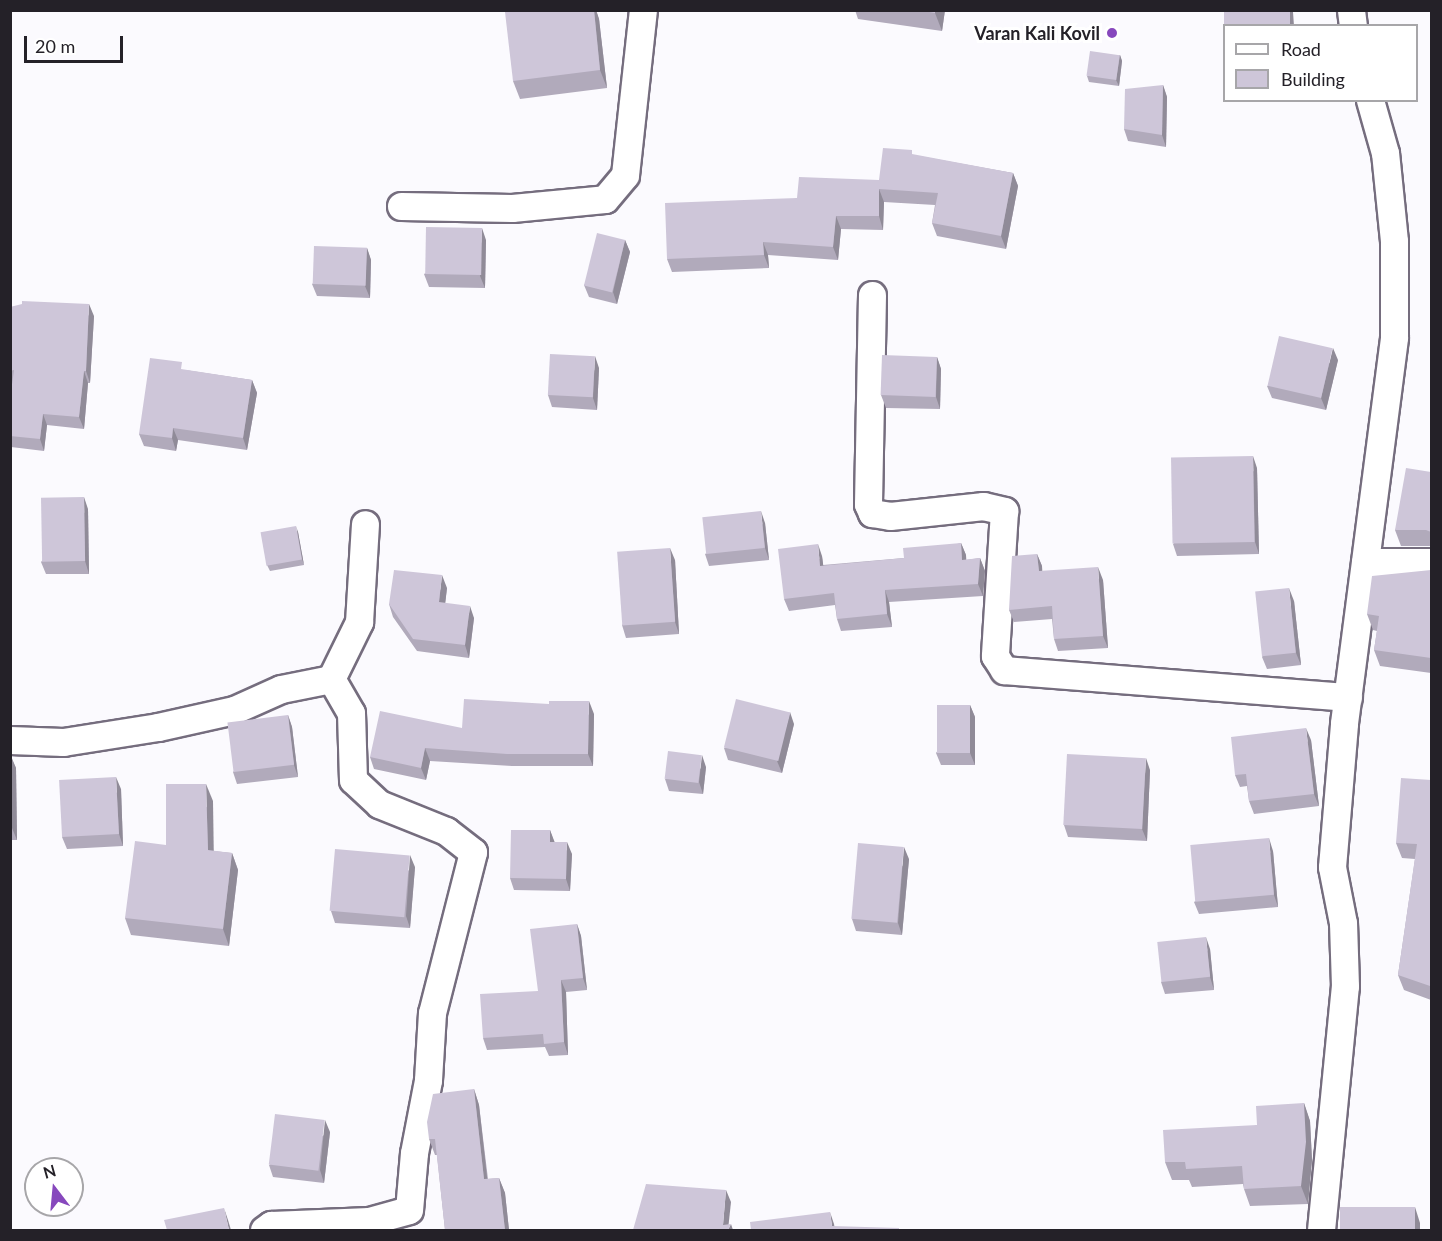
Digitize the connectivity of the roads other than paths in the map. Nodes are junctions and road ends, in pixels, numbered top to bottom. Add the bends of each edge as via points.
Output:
1 (643, 10) edge
2 (1371, 102) edge
3 (401, 206) dead end
4 (872, 295) dead end
5 (365, 524) dead end
6 (1365, 562) junction
7 (1431, 562) edge
8 (331, 679) junction
9 (1348, 697) junction
10 (10, 740) edge
11 (264, 1230) edge
12 (1321, 1230) edge

1 - 3 street via 625,175 605,199 512,208
2 - 6 street via 1385,153 1394,241 1394,337
4 - 9 street via 868,504 872,513 890,516 984,506 1005,511 995,656 1004,670
5 - 8 street via 359,622
6 - 7 street
6 - 9 street
8 - 10 street via 281,689 234,710 158,727 63,742
8 - 11 street via 351,712 353,780 379,804 446,831 473,852 432,1013 428,1080 414,1153 409,1210 369,1221 271,1225
9 - 12 street via 1332,867 1343,923 1345,986

